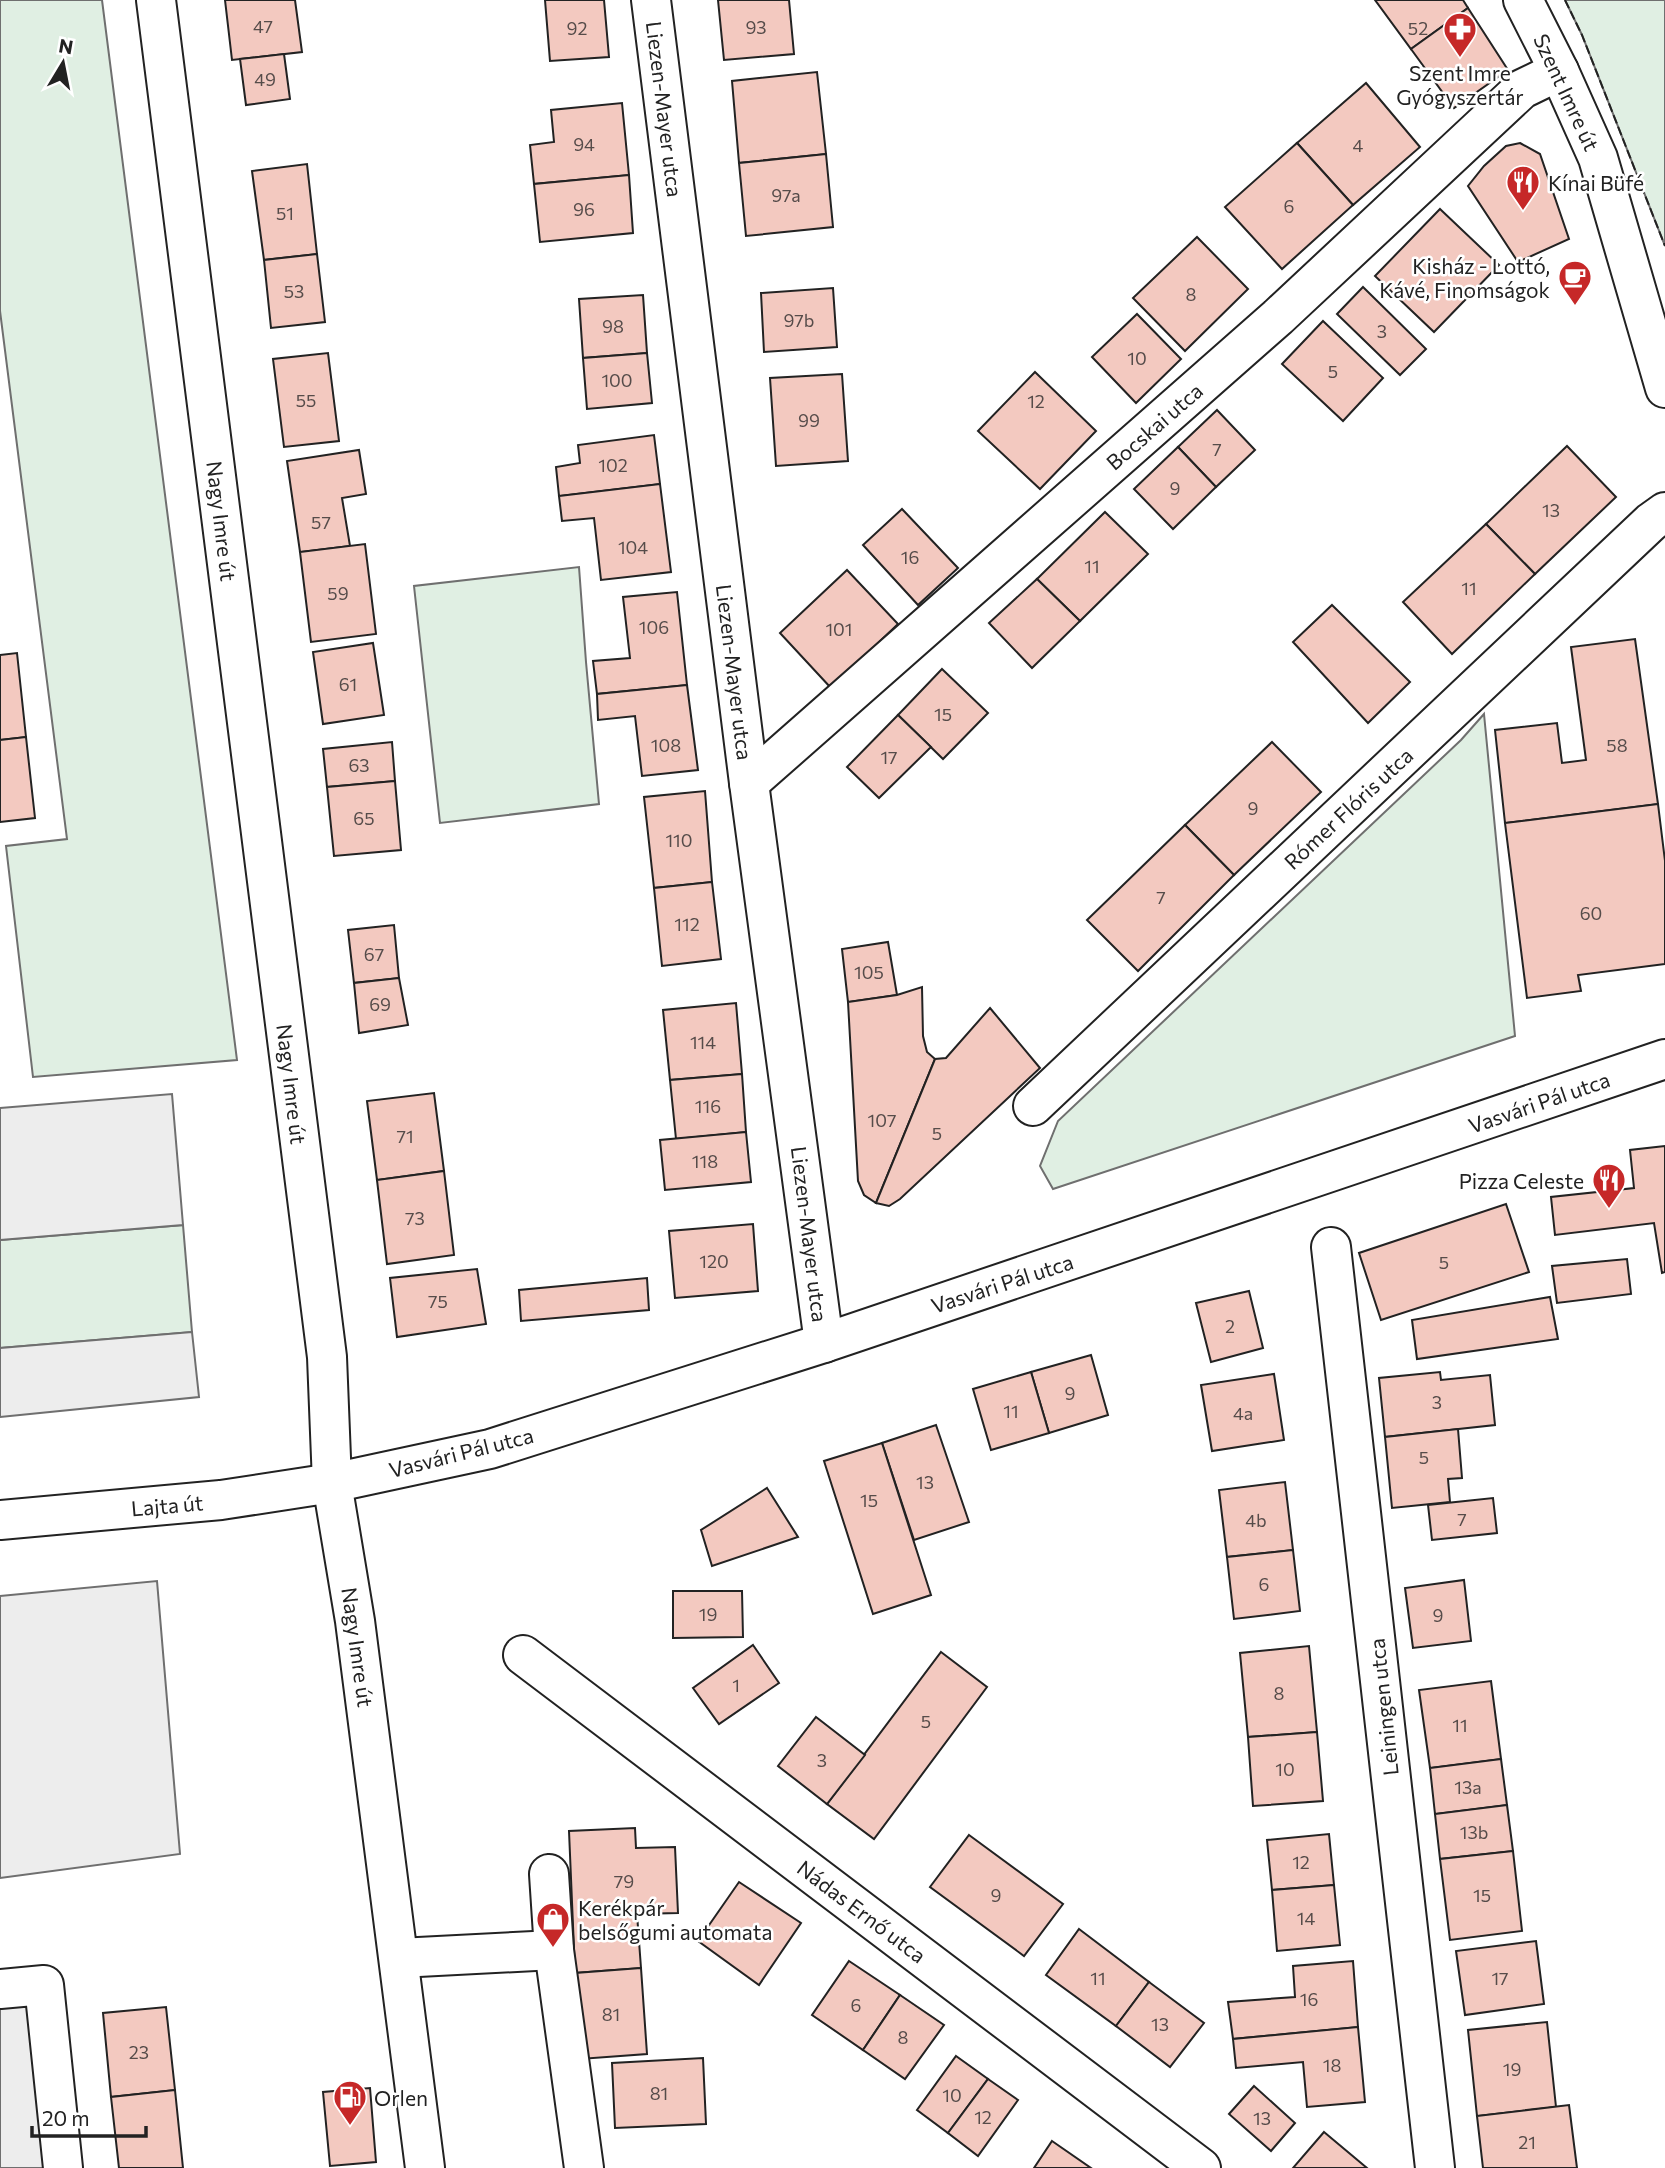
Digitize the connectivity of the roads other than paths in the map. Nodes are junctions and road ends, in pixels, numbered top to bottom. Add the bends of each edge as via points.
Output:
1 (156, 0) edge
2 (651, 0) edge
3 (1523, 0) edge
4 (1559, 71) junction
5 (1665, 388) edge
6 (1665, 512) edge
7 (749, 783) junction
8 (1665, 1059) edge
9 (1033, 1106) dead end
10 (1331, 1247) dead end
11 (824, 1343) junction
12 (332, 1483) junction
13 (0, 1520) edge
14 (523, 1655) dead end
15 (549, 1874) dead end
16 (554, 1950) junction
17 (398, 1958) junction
18 (0, 1989) edge
19 (63, 2168) edge
20 (425, 2168) edge
21 (584, 2168) edge
22 (1201, 2168) edge
23 (1434, 2168) edge

1 - 12 street, Nagy Imre út via 327,1357
2 - 7 street, Liezen-Mayer utca
3 - 4 street, Szent Imre út
4 - 5 street, Szent Imre út via 1598,158
4 - 7 street, Bocskai utca via 1522,89 1278,317
6 - 9 street, Rómer Flóris utca
7 - 11 street, Liezen-Mayer utca
8 - 11 street, Vasvári Pál utca
10 - 23 street, Leiningen utca
11 - 12 street, Vasvári Pál utca via 491,1449
12 - 13 street, Lajta út via 221,1500
12 - 17 street, Nagy Imre út via 355,1620
14 - 22 street, Nádas Ernő utca
15 - 16 street
16 - 17 street
16 - 21 street
17 - 20 street, Nagy Imre út
18 - 19 street via 44,1985

